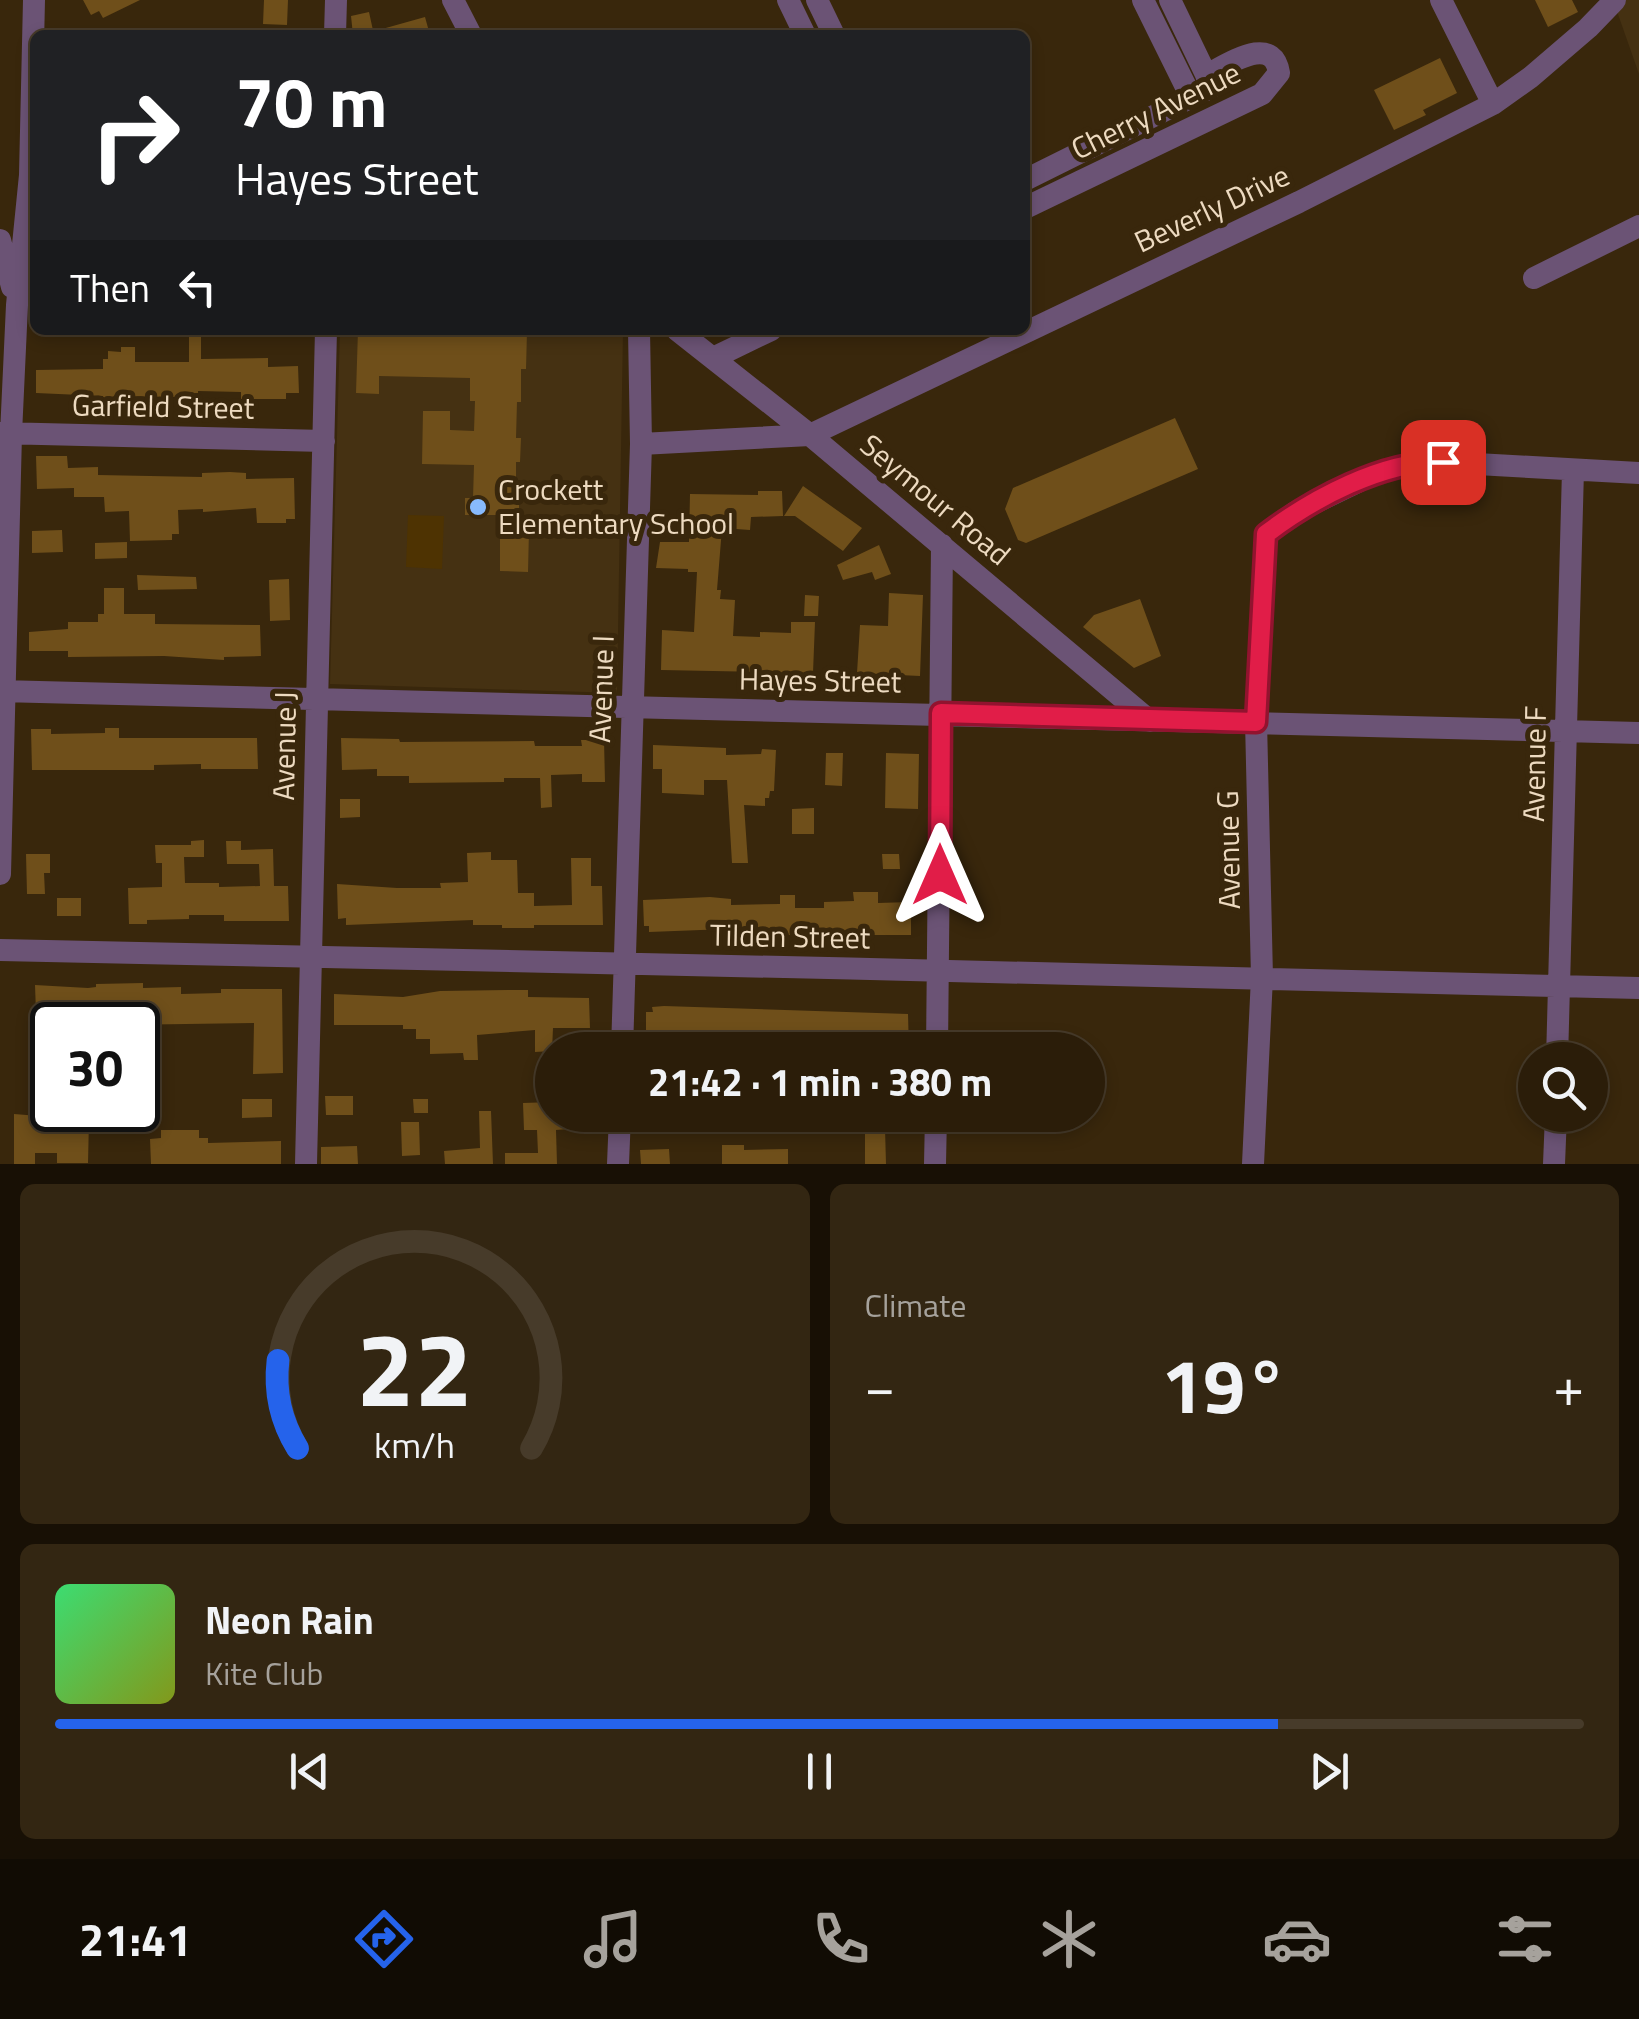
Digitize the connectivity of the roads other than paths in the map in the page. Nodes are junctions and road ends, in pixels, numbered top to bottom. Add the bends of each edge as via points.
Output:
1 (34, 0) edge
2 (336, 0) edge
3 (454, 0) edge
4 (1143, 0) edge
5 (1170, 0) edge
6 (1441, 0) edge
7 (1615, 0) edge
8 (818, 2) edge
9 (796, 17) edge
10 (34, 30) edge
11 (334, 30) edge
12 (469, 30) edge
13 (832, 30) edge
14 (1203, 86) junction
15 (1493, 104) junction
16 (1030, 177) edge
17 (30, 191) edge
18 (1030, 206) edge
19 (1639, 226) edge
20 (0, 240) edge
21 (1534, 278) dead end
22 (16, 305) junction
23 (1030, 330) edge
24 (326, 335) edge
25 (640, 335) edge
26 (684, 335) edge
27 (761, 335) edge
28 (1020, 335) edge
29 (713, 358) junction
30 (5, 433) edge
31 (810, 435) junction
32 (324, 441) junction
33 (641, 444) junction
34 (1573, 470) junction
35 (1639, 473) edge
36 (942, 545) junction
37 (3, 691) edge
38 (316, 700) junction
39 (631, 708) junction
40 (941, 713) junction
41 (1150, 721) junction
42 (1256, 722) junction
43 (1566, 731) junction
44 (1639, 733) edge
45 (0, 874) edge
46 (0, 950) edge
47 (310, 958) junction
48 (625, 965) junction
49 (940, 969) junction
50 (1262, 977) junction
51 (1559, 985) junction
52 (1639, 988) edge
53 (623, 1032) edge
54 (938, 1032) edge
55 (1557, 1042) edge
56 (619, 1132) edge
57 (935, 1132) edge
58 (1555, 1132) edge
59 (306, 1164) edge
60 (618, 1164) edge
61 (934, 1164) edge
62 (1253, 1164) edge
63 (1554, 1164) edge

1 - 10 street
2 - 11 street
3 - 12 street
4 - 14 street
5 - 14 street
6 - 15 street
7 - 15 street, Beverly Drive
8 - 9 street
8 - 13 street
14 - 16 street, Cherry Avenue
14 - 18 street, Cherry Avenue via 1259,51 1277,61 1279,74 1262,94
15 - 23 street, Beverly Drive
17 - 22 street
19 - 21 street
20 - 22 street
22 - 30 street
24 - 32 street, Avenue J
25 - 33 street, Avenue I
26 - 29 street, Seymour Road
27 - 29 street
28 - 31 street, Beverly Drive
29 - 31 street, Seymour Road
30 - 32 street, Garfield Street
30 - 37 street
31 - 33 street
31 - 36 street, Seymour Road
32 - 38 street, Avenue J
33 - 39 street, Avenue I
34 - 35 street
34 - 42 street, Avenue G via 1407,464 1294,512 1266,534
34 - 43 street, Avenue F
36 - 40 street
36 - 41 street, Seymour Road
37 - 38 street, Hayes Street
37 - 45 street
38 - 39 street, Hayes Street
38 - 47 street, Avenue J
39 - 40 street, Hayes Street
39 - 48 street, Avenue I
40 - 41 street, Hayes Street
40 - 49 street
41 - 42 street, Hayes Street
42 - 43 street, Hayes Street
42 - 50 street, Avenue G
43 - 44 street, Hayes Street
43 - 51 street, Avenue F
46 - 47 street, Tilden Street
47 - 48 street, Tilden Street
47 - 59 street, Avenue J
48 - 49 street, Tilden Street
48 - 53 street, Avenue I
49 - 50 street, Tilden Street
49 - 54 street
50 - 51 street, Tilden Street
50 - 62 street, Avenue G
51 - 52 street, Tilden Street
51 - 55 street, Avenue F
56 - 60 street
57 - 61 street
58 - 63 street

